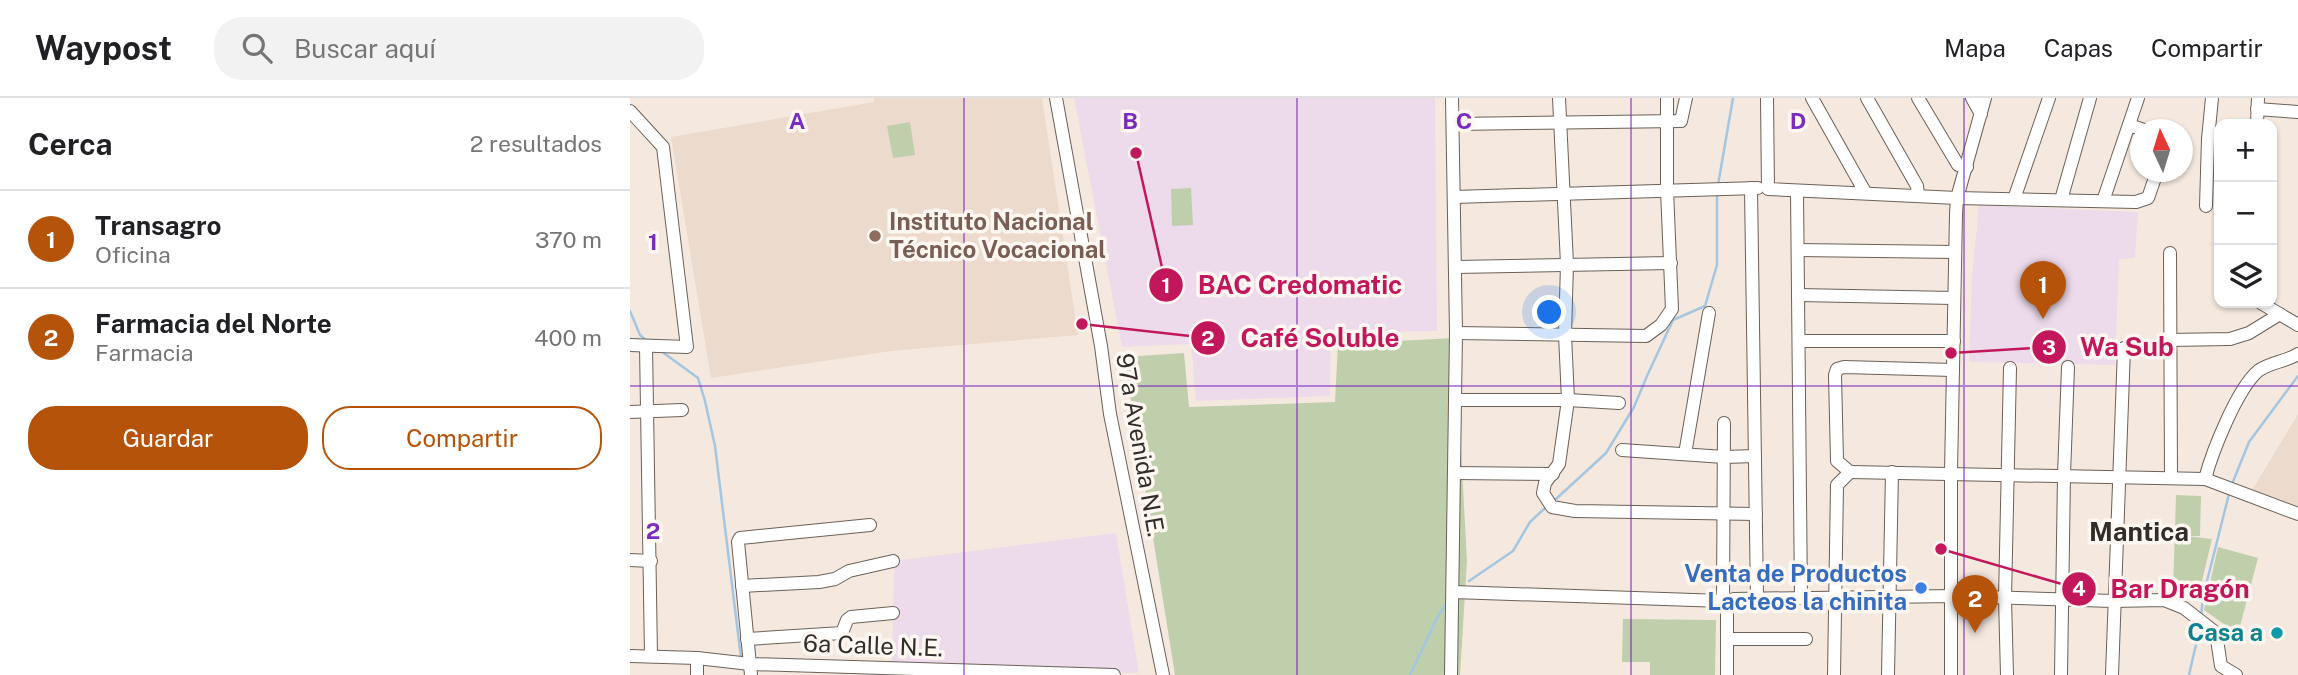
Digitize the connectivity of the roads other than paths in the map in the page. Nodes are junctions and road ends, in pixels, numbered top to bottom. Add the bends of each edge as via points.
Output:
1 (1056, 98) edge
2 (1452, 98) edge
3 (1559, 98) edge
4 (1667, 98) edge
5 (1686, 98) edge
6 (1767, 98) edge
7 (1812, 98) edge
8 (1867, 98) edge
9 (1918, 98) edge
10 (1972, 98) edge
11 (1985, 98) edge
12 (2049, 98) edge
13 (2090, 98) edge
14 (2138, 98) edge
15 (2212, 98) edge
16 (2258, 104) edge
17 (630, 111) edge
18 (2298, 112) edge
19 (1981, 114) junction
20 (1668, 121) junction
21 (1561, 122) junction
22 (1453, 124) junction
23 (2129, 125) joint
24 (2213, 139) edge
25 (1967, 167) junction
26 (2154, 182) edge
27 (1751, 188) junction
28 (1768, 188) junction
29 (1667, 190) junction
30 (1797, 192) junction
31 (1865, 192) junction
32 (1563, 194) junction
33 (1918, 195) junction
34 (1454, 197) junction
35 (1956, 198) junction
36 (2014, 199) junction
37 (2061, 200) junction
38 (2103, 201) junction
39 (2206, 206) dead end
40 (1798, 250) junction
41 (1955, 252) junction
42 (2170, 253) dead end
43 (1671, 263) junction
44 (1567, 264) junction
45 (1455, 267) junction
46 (1798, 295) junction
47 (1954, 298) junction
48 (2269, 308) edge
49 (1709, 313) dead end
50 (2280, 314) junction
51 (2298, 325) edge
52 (1456, 333) junction
53 (1565, 335) junction
54 (2169, 340) junction
55 (1799, 341) junction
56 (1954, 341) junction
57 (630, 345) edge
58 (646, 346) junction
59 (2124, 348) dead end
60 (2298, 354) edge
61 (2010, 368) dead end
62 (2068, 368) dead end
63 (1954, 370) junction
64 (1455, 400) junction
65 (1568, 400) junction
66 (1619, 403) dead end
67 (682, 410) dead end
68 (648, 411) junction
69 (630, 412) edge
70 (1724, 423) dead end
71 (1622, 450) dead end
72 (1685, 454) junction
73 (1755, 456) junction
74 (1724, 457) junction
75 (1454, 472) junction
76 (1850, 472) junction
77 (1892, 472) junction
78 (1951, 472) junction
79 (1553, 474) junction
80 (2008, 474) junction
81 (2064, 475) junction
82 (2119, 477) junction
83 (2171, 478) junction
84 (2205, 479) junction
85 (1723, 514) junction
86 (1756, 514) junction
87 (2298, 514) edge
88 (870, 525) dead end
89 (630, 561) edge
90 (651, 561) junction
91 (893, 561) dead end
92 (742, 586) junction
93 (1453, 592) junction
94 (1835, 596) junction
95 (1952, 596) junction
96 (1889, 597) junction
97 (1757, 598) junction
98 (1801, 598) junction
99 (2006, 598) junction
100 (2061, 598) junction
101 (2113, 601) junction
102 (1726, 602) junction
103 (893, 613) dead end
104 (747, 639) junction
105 (1727, 639) junction
106 (1806, 639) dead end
107 (630, 656) edge
108 (651, 656) junction
109 (697, 657) junction
110 (750, 669) edge
111 (2219, 670) edge
112 (697, 675) edge
113 (1114, 675) edge
114 (1163, 675) edge
115 (1451, 675) edge
116 (1727, 675) edge
117 (1834, 675) edge
118 (1888, 675) edge
119 (1951, 675) edge
120 (2007, 675) edge
121 (2061, 675) edge
122 (2112, 675) edge
123 (2236, 675) edge

1 - 114 street, 97a Avenida N.E. via 1111,414
2 - 22 street
3 - 21 street
4 - 20 street
5 - 20 street via 1681,121
6 - 28 street
7 - 31 street
8 - 33 street
9 - 25 street via 1958,165
10 - 19 street
11 - 19 street
12 - 36 street
13 - 37 street
14 - 23 street
15 - 24 street
16 - 18 street
17 - 58 street via 663,147 687,347
19 - 25 street
20 - 21 street
20 - 29 street
21 - 22 street
21 - 32 street
22 - 34 street
23 - 38 street
24 - 39 street
25 - 35 street
26 - 38 street via 2148,198 2142,201
27 - 28 street
27 - 29 street
27 - 73 street
28 - 30 street
29 - 32 street
29 - 43 street
30 - 31 street
30 - 40 street
31 - 33 street
32 - 34 street
32 - 44 street
33 - 35 street
34 - 45 street
35 - 36 street
35 - 41 street
36 - 37 street
37 - 38 street
40 - 41 street
40 - 46 street
41 - 47 street
42 - 54 street
43 - 44 street
43 - 53 street via 1672,309 1646,336
44 - 45 street
44 - 53 street
45 - 52 street
46 - 47 street
46 - 55 street
47 - 56 street
48 - 50 street
49 - 72 street
50 - 51 street
50 - 54 street via 2230,339
52 - 53 street
52 - 64 street
53 - 65 street
54 - 83 street
55 - 56 street
55 - 98 street
56 - 63 street
57 - 58 street
58 - 68 street
59 - 82 street
60 - 84 street via 2256,373 2222,431
61 - 80 street
62 - 81 street
63 - 76 street via 1837,369 1837,461
63 - 78 street
64 - 65 street
64 - 75 street
65 - 66 street
65 - 79 street via 1559,464
67 - 68 street
68 - 69 street
68 - 90 street
70 - 74 street
71 - 72 street
72 - 74 street
73 - 74 street
73 - 86 street
74 - 85 street
75 - 79 street
75 - 93 street
76 - 77 street
76 - 94 street via 1837,485
77 - 78 street
77 - 96 street
78 - 80 street
78 - 95 street
79 - 85 street via 1543,493 1559,510
80 - 81 street
80 - 99 street
81 - 82 street
81 - 100 street
82 - 83 street
82 - 101 street
83 - 84 street
84 - 87 street
85 - 86 street
85 - 102 street
86 - 97 street
88 - 92 street via 741,538
89 - 90 street
90 - 108 street
91 - 92 street via 835,579
92 - 104 street
93 - 102 street
93 - 115 street
94 - 96 street
94 - 98 street
94 - 117 street
95 - 96 street
95 - 99 street
95 - 119 street
96 - 118 street
97 - 98 street
97 - 102 street
99 - 100 street
99 - 120 street
100 - 101 street
100 - 121 street
101 - 111 street via 2164,600 2184,608 2216,633
101 - 122 street
102 - 105 street
103 - 104 street via 851,617 842,633
104 - 110 street
105 - 106 street
105 - 116 street
107 - 108 street, 6a Calle N.E.
108 - 109 street, 6a Calle N.E.
109 - 110 street, 6a Calle N.E.
109 - 112 street
110 - 113 street, 6a Calle N.E.
111 - 123 street

